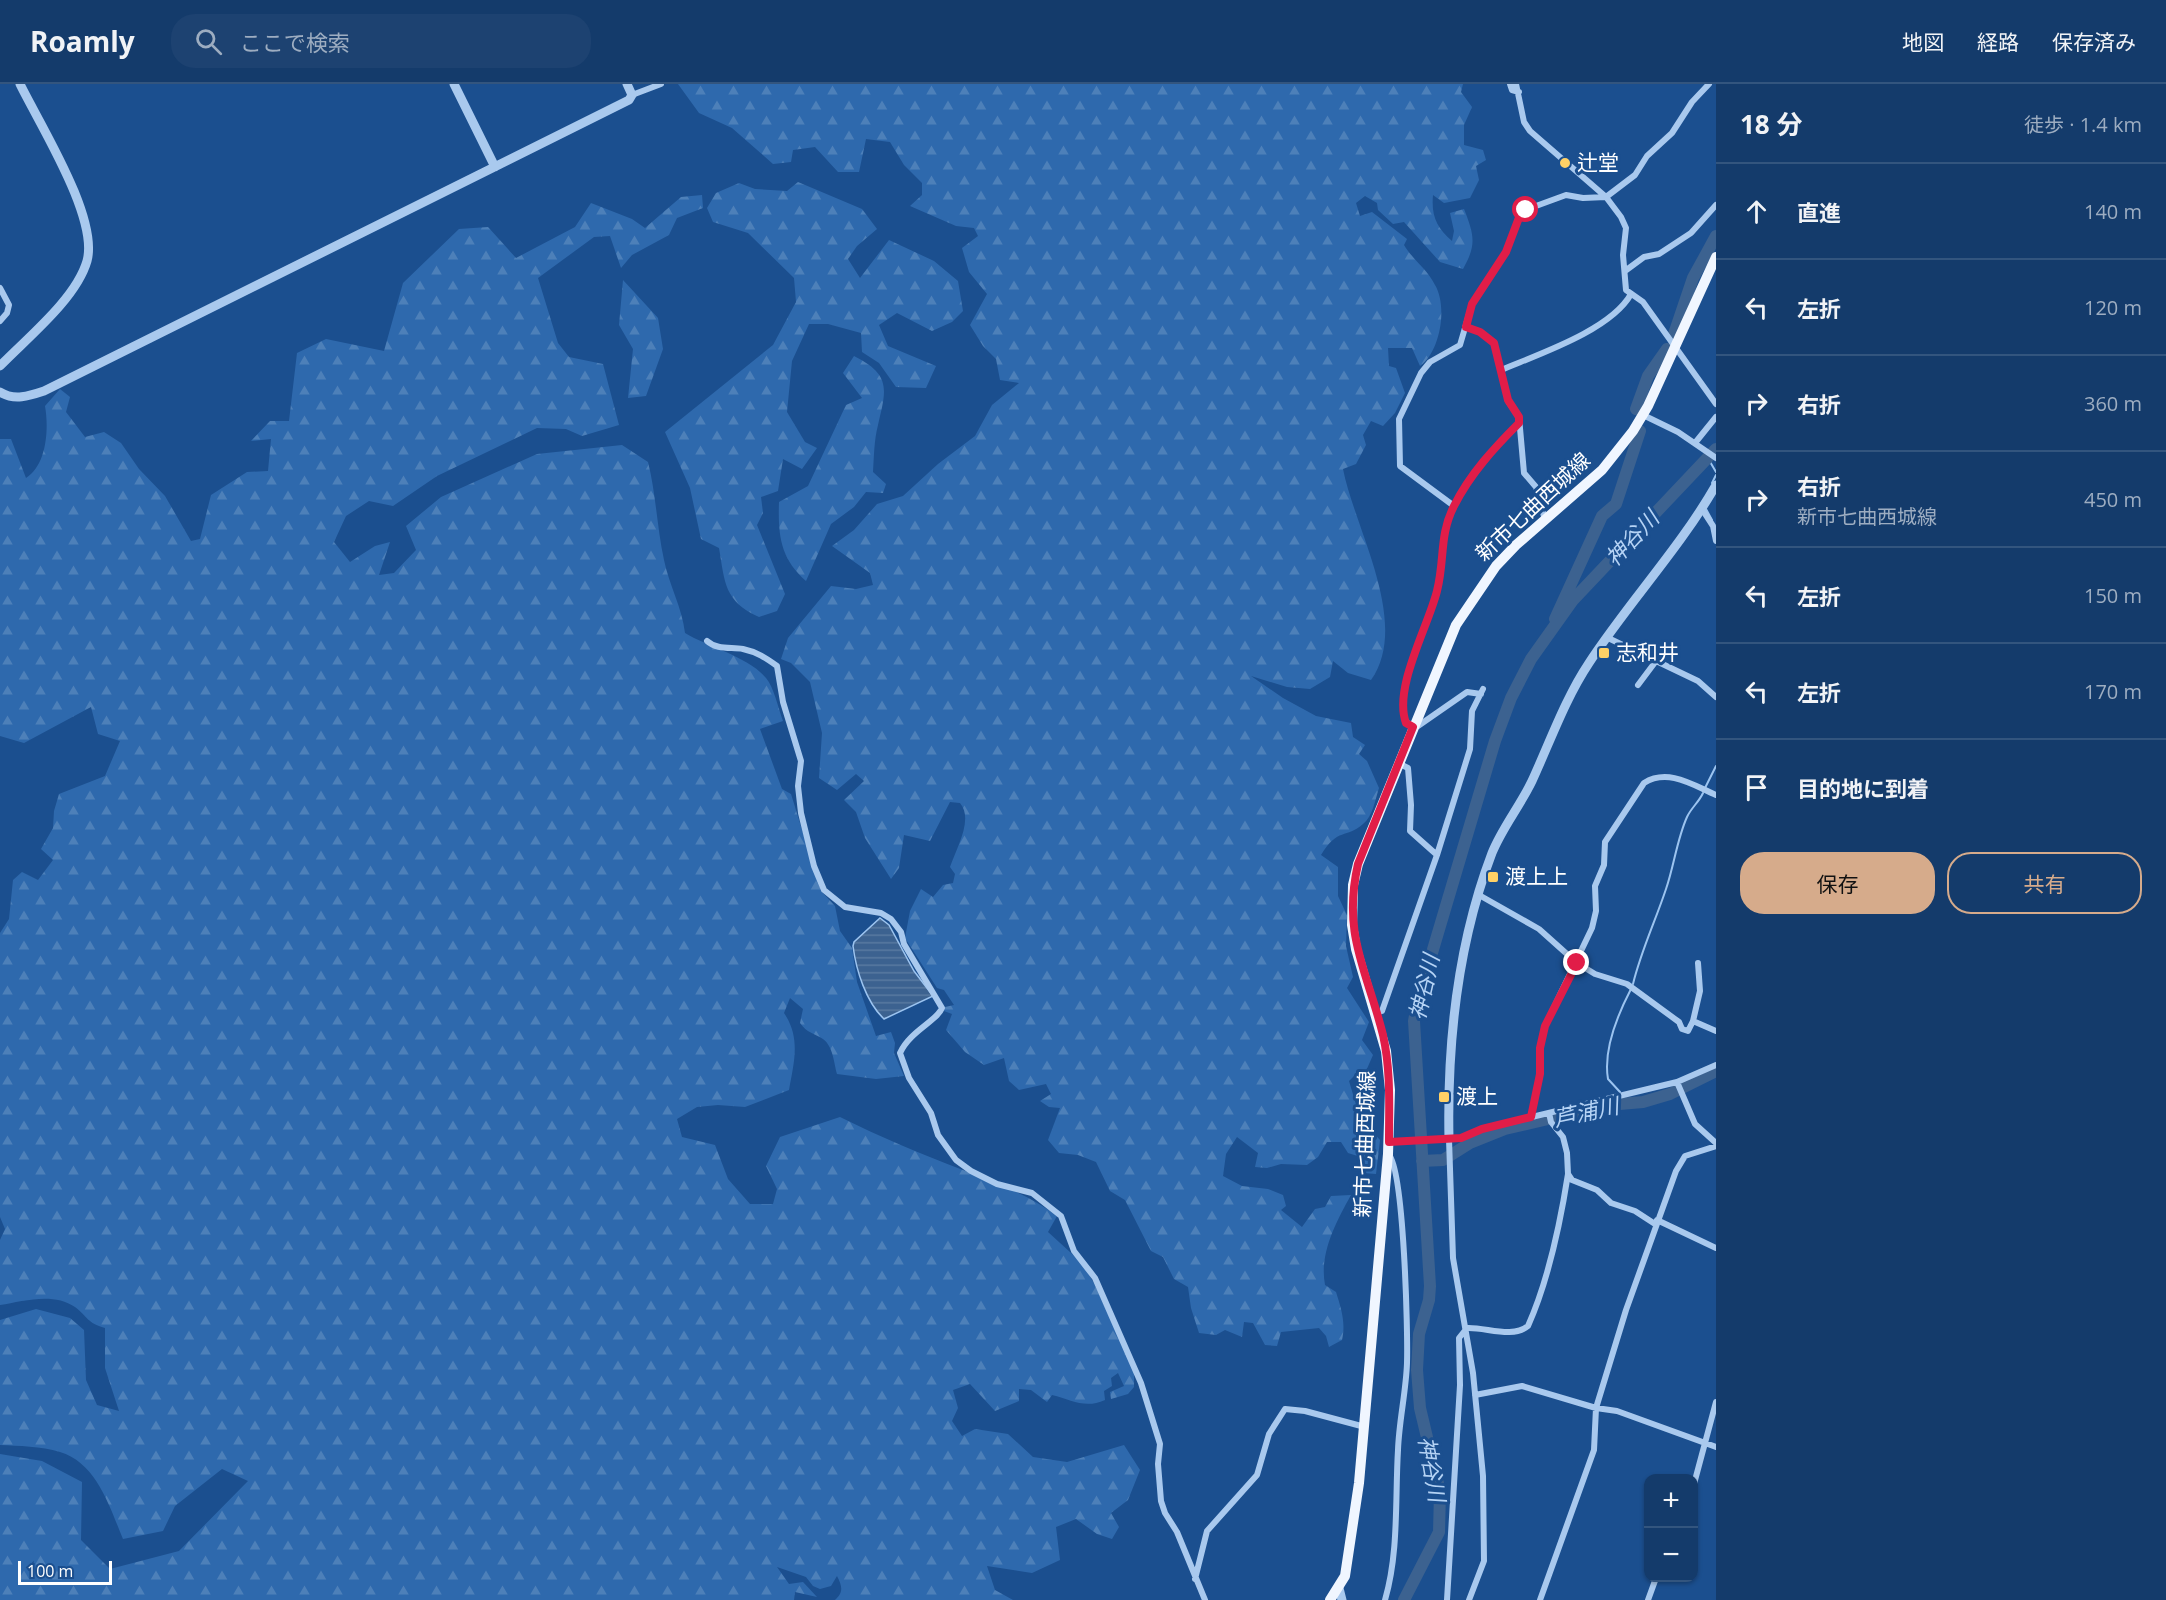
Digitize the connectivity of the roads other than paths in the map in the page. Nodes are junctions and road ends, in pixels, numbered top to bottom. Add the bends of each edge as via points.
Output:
1 (20, 84) edge
2 (454, 84) edge
3 (627, 84) edge
4 (661, 84) edge
5 (1510, 84) edge
6 (1516, 84) edge
7 (1709, 84) edge
8 (1519, 92) junction
9 (632, 95) junction
10 (495, 167) junction
11 (1606, 197) junction
12 (1716, 205) edge
13 (1716, 257) edge
14 (1624, 271) junction
15 (0, 288) edge
16 (1631, 294) junction
17 (0, 321) edge
18 (1466, 327) junction
19 (1674, 349) junction
20 (0, 366) edge
21 (1501, 370) junction
22 (0, 392) edge
23 (1716, 404) edge
24 (1643, 415) junction
25 (1716, 417) edge
26 (1519, 423) junction
27 (1695, 442) junction
28 (1716, 458) edge
29 (1716, 485) edge
30 (1454, 506) junction
31 (1702, 509) junction
32 (1545, 520) junction
33 (1716, 541) edge
34 (1606, 637) junction
35 (707, 641) dead end
36 (1656, 661) junction
37 (1638, 685) dead end
38 (1716, 697) edge
39 (1413, 727) junction
40 (1398, 763) junction
41 (1716, 795) edge
42 (1437, 855) junction
43 (1479, 895) junction
44 (1577, 963) junction
45 (1698, 963) dead end
46 (1376, 1013) junction
47 (1693, 1021) junction
48 (1716, 1031) edge
49 (1716, 1065) edge
50 (1679, 1087) junction
51 (1531, 1117) junction
52 (1550, 1118) junction
53 (1447, 1139) junction
54 (1393, 1141) junction
55 (1716, 1145) edge
56 (1388, 1154) junction
57 (1568, 1174) junction
58 (1656, 1222) junction
59 (1716, 1248) edge
60 (1467, 1328) junction
61 (1475, 1395) junction
62 (1716, 1402) edge
63 (1596, 1408) junction
64 (1365, 1427) junction
65 (1704, 1442) junction
66 (1716, 1447) edge
67 (1696, 1474) edge
68 (1195, 1579) junction
69 (1655, 1582) edge
70 (1340, 1588) junction
71 (1205, 1600) edge
72 (1330, 1600) edge
73 (1342, 1600) edge
74 (1385, 1600) edge
75 (1447, 1600) edge
76 (1469, 1600) edge
77 (1540, 1600) edge
78 (1648, 1600) edge

1 - 20 street via 80,206 88,229 87,254 79,278 64,298
2 - 10 street
3 - 9 street
4 - 9 street
5 - 8 street via 1512,90
6 - 8 street
7 - 11 street via 1635,175
8 - 11 street via 1524,122 1530,131
9 - 10 street via 629,100
10 - 22 street via 44,391 24,397
11 - 14 street via 1626,228
11 - 18 street via 1566,195 1520,215 1506,252 1472,304
12 - 14 street via 1691,233
13 - 19 main road, 新市七曲西城線
14 - 16 street via 1626,290
15 - 17 street via 9,305
16 - 19 street via 1643,302
16 - 21 street via 1625,306 1603,322
18 - 21 street via 1494,343
18 - 30 street via 1460,345 1430,362 1421,373 1399,419 1400,466
19 - 23 street
19 - 24 main road, 新市七曲西城線
21 - 26 street via 1508,400
24 - 27 street
24 - 32 main road, 新市七曲西城線 via 1602,470
25 - 27 street
26 - 30 street via 1482,462
26 - 32 street via 1524,473 1536,487
27 - 28 street
29 - 31 street
30 - 39 street via 1443,531 1437,591 1404,693 1403,714 1406,723
31 - 33 street via 1713,526
31 - 34 street
32 - 39 main road, 新市七曲西城線 via 1480,585 1456,625
34 - 36 street
34 - 43 street via 1572,690 1527,793 1493,851
35 - 68 street via 717,647 761,655 777,666 801,761 801,813 824,890 844,907 881,913 891,919 942,1008 905,1041 900,1053 909,1078 931,1113 938,1135 956,1160 997,1184 1032,1193 1061,1216 1074,1251 1095,1278 1141,1383 1160,1444 1161,1501
36 - 37 street
36 - 38 street via 1698,681
39 - 40 main road, 新市七曲西城線
39 - 42 street via 1467,692 1482,692 1473,711 1470,749
40 - 42 street via 1408,768 1410,831
40 - 46 main road, 新市七曲西城線 via 1353,885 1356,949
41 - 44 street via 1677,778 1661,776 1644,783 1605,842 1604,865 1595,885 1594,920
42 - 46 street via 1382,1011
43 - 44 street via 1539,929
43 - 53 street via 1461,963 1452,1019
44 - 47 street via 1595,974 1628,984 1679,1022 1682,1029 1688,1030
44 - 51 street via 1545,1026
45 - 47 street via 1700,991
46 - 54 main road, 新市七曲西城線 via 1386,1051
47 - 48 street
49 - 50 street
50 - 52 street
50 - 55 street via 1695,1124
51 - 52 street
51 - 53 street
52 - 57 street via 1563,1137
53 - 54 street
53 - 60 street via 1453,1258
54 - 56 main road, 新市七曲西城線
55 - 58 street via 1681,1160
56 - 64 main road, 新市七曲西城線
56 - 74 street via 1394,1161 1399,1202 1407,1365 1392,1561
57 - 58 street via 1572,1180 1598,1190 1611,1203
57 - 60 street via 1560,1223 1539,1302 1528,1326 1513,1333
58 - 59 street
58 - 63 street
60 - 61 street
60 - 75 street via 1459,1338 1460,1385
61 - 63 street via 1522,1386
61 - 76 street via 1483,1476 1484,1561
62 - 65 street
63 - 65 street via 1617,1411
63 - 77 street via 1594,1450
64 - 68 street via 1285,1409 1269,1434 1257,1475 1207,1532
64 - 70 main road, 新市七曲西城線 via 1352,1532
65 - 66 street
65 - 67 street
68 - 71 street
69 - 78 street
70 - 72 main road, 新市七曲西城線
70 - 73 street

